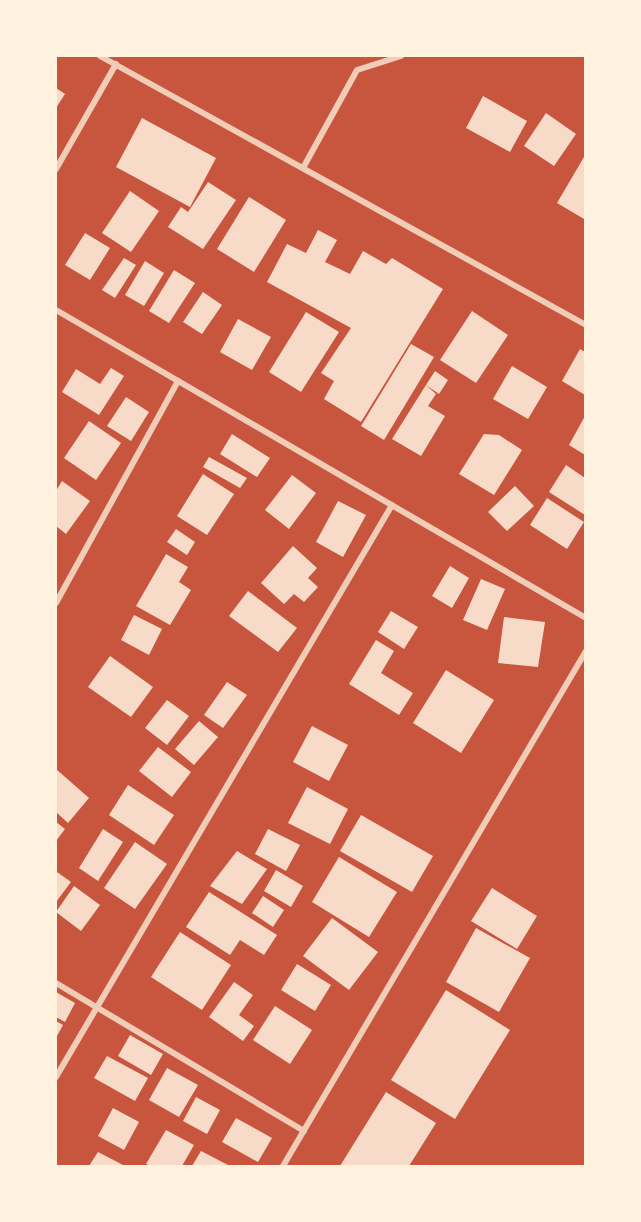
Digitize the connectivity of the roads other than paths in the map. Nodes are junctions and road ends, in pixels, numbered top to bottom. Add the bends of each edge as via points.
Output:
1 (100, 56) edge
2 (401, 56) edge
3 (116, 64) junction
4 (303, 168) junction
5 (56, 169) edge
6 (56, 310) edge
7 (585, 325) edge
8 (178, 381) junction
9 (392, 505) junction
10 (56, 603) edge
11 (585, 618) edge
12 (585, 651) edge
13 (56, 983) edge
14 (95, 1008) junction
15 (56, 1077) edge
16 (304, 1131) junction
17 (283, 1167) edge

1 - 3 street
2 - 4 street via 357,70
3 - 4 street
3 - 5 street
4 - 7 street
6 - 8 street
8 - 9 street
8 - 10 street
9 - 11 street
9 - 14 street
12 - 16 street
13 - 14 street
14 - 15 street
14 - 16 street
16 - 17 street

